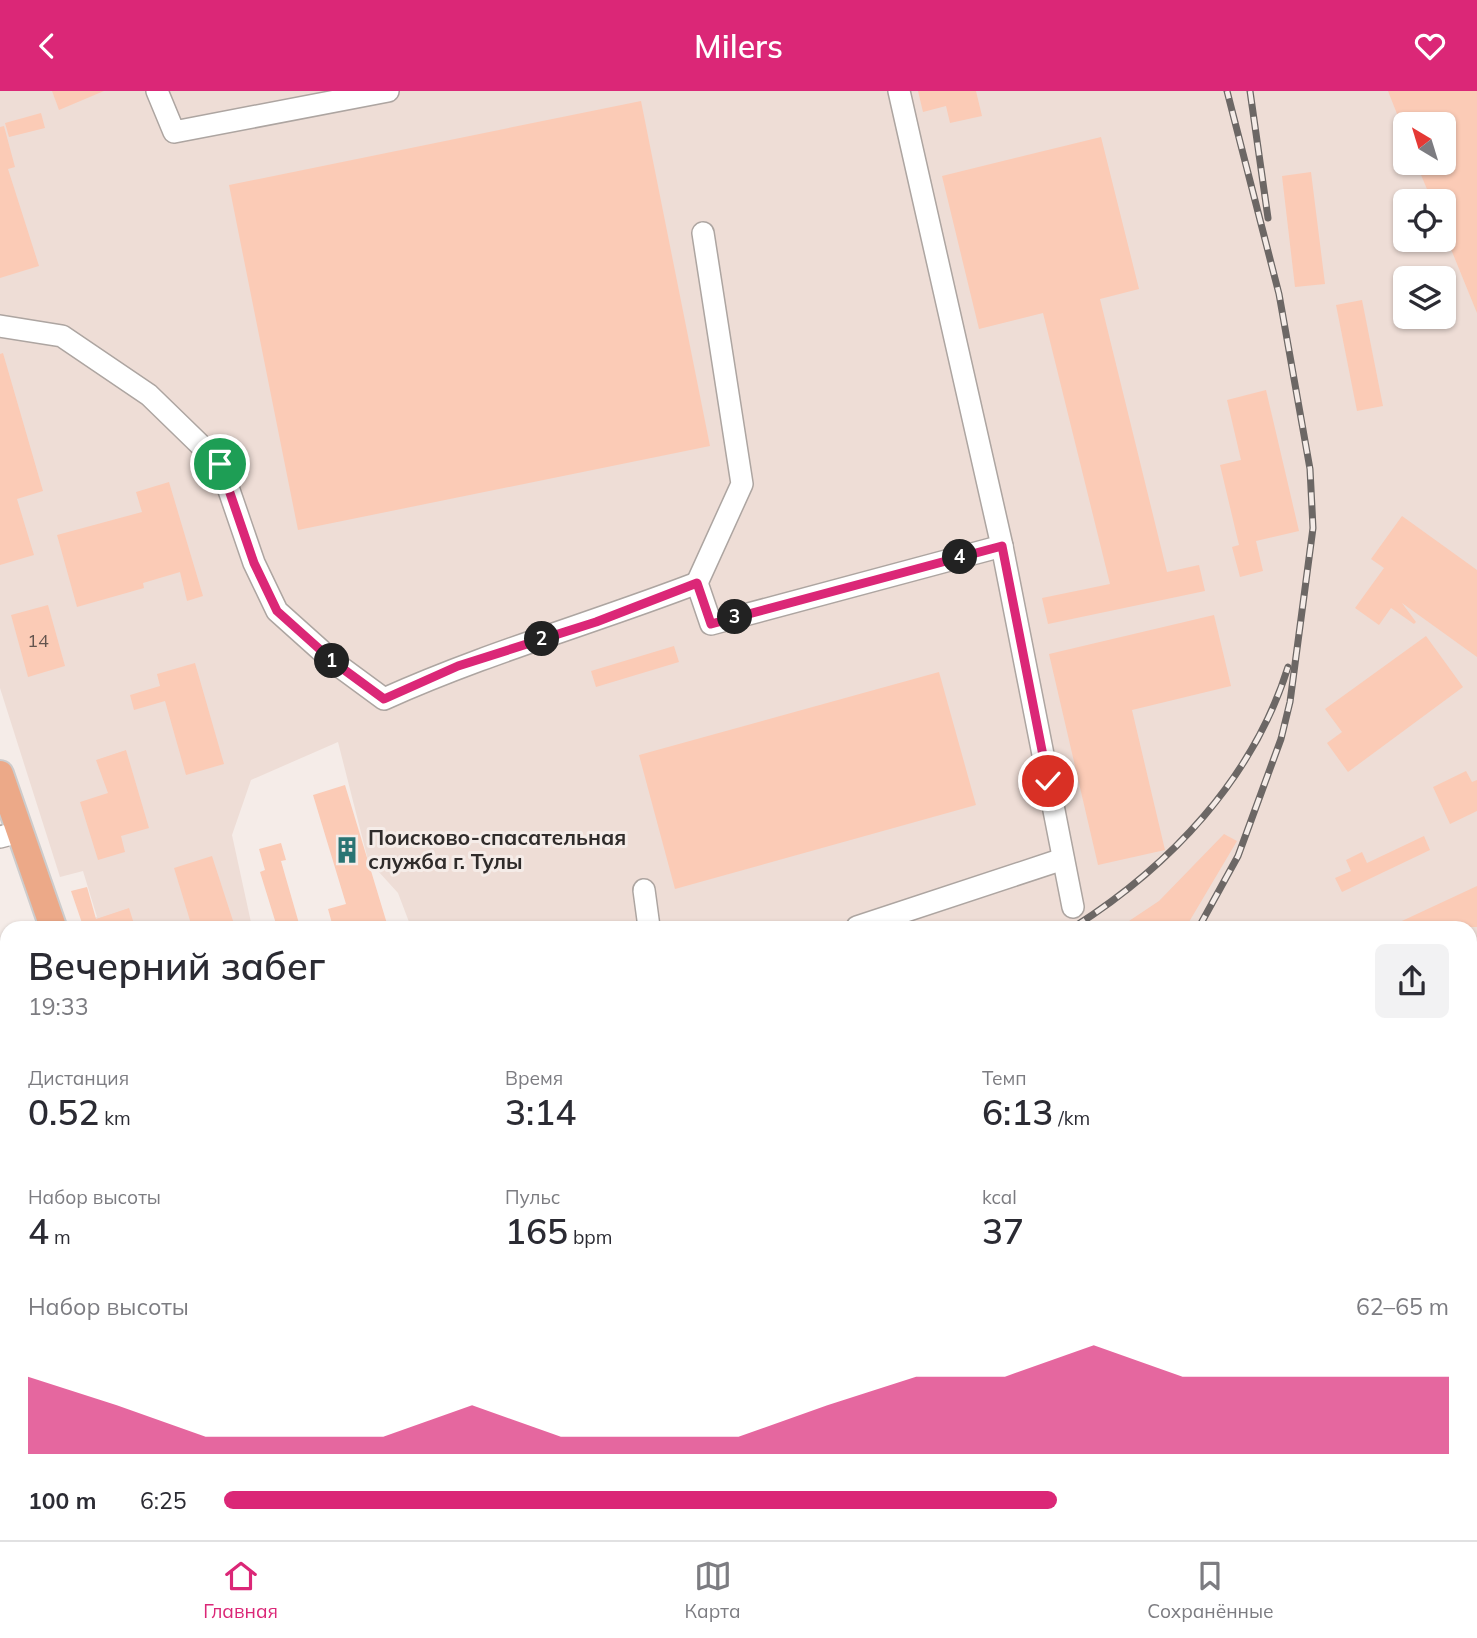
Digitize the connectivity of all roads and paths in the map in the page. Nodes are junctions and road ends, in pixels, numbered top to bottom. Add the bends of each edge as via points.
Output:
1 (157, 91) edge
2 (388, 91) edge
3 (898, 91) edge
4 (703, 233) dead end
5 (0, 326) edge
6 (1002, 546) junction
7 (697, 583) junction
8 (0, 774) edge
9 (10, 835) edge
10 (1063, 859) junction
11 (644, 890) dead end
12 (1073, 907) dead end
13 (50, 921) edge
14 (648, 921) edge
15 (875, 921) edge

1 - 2 lane via 174,132
3 - 6 lane
4 - 7 lane via 743,484
5 - 7 lane via 62,336 149,395 202,446 220,464 254,563 277,611 384,699 458,666 596,622
6 - 7 lane via 711,624
6 - 10 lane
8 - 9 main road
9 - 13 main road
10 - 12 lane
10 - 15 lane
11 - 14 lane

